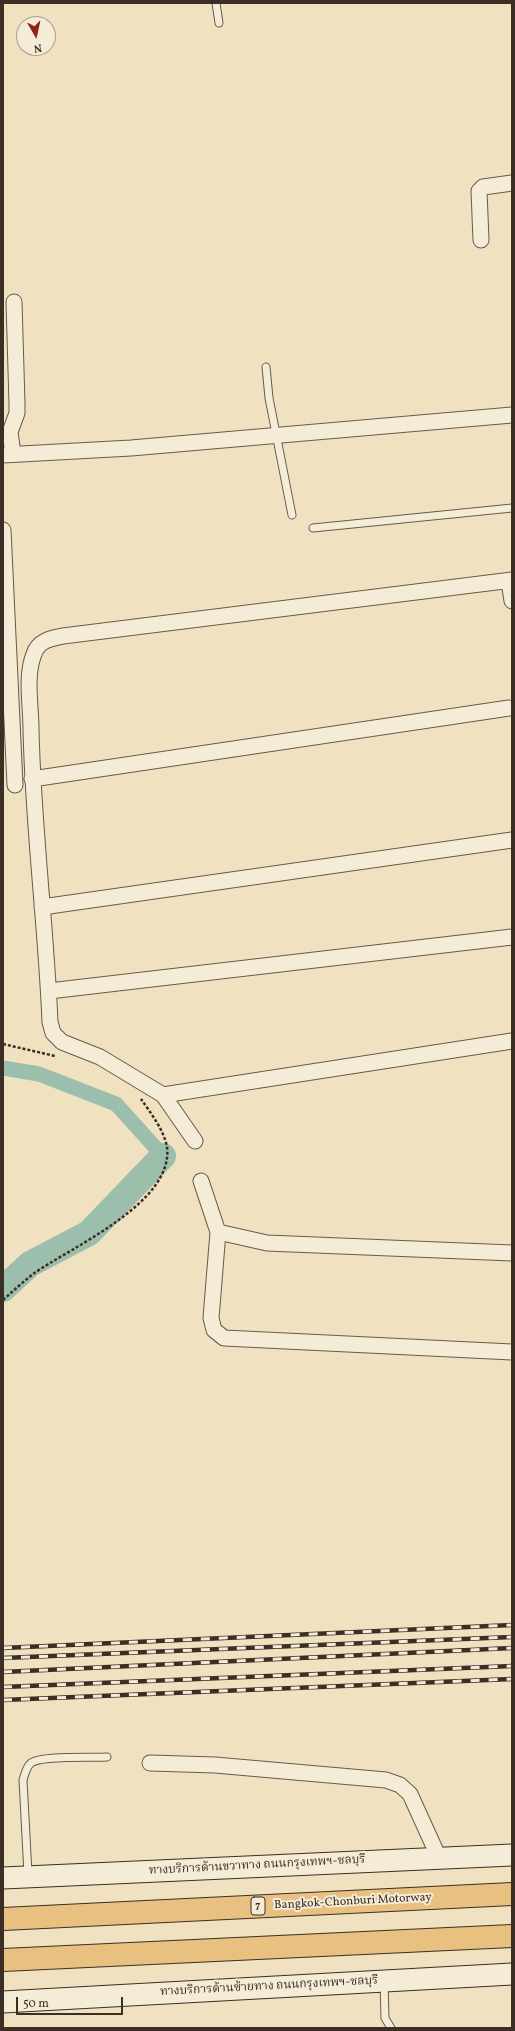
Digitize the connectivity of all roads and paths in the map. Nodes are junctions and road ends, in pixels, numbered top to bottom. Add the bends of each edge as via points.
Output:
1 (216, 3) edge
2 (219, 23) dead end
3 (512, 183) edge
4 (481, 240) dead end
5 (14, 302) dead end
6 (266, 367) dead end
7 (512, 415) edge
8 (277, 436) junction
9 (8, 455) edge
10 (512, 508) edge
11 (292, 515) dead end
12 (313, 528) dead end
13 (3, 530) edge
14 (510, 581) edge
15 (512, 601) edge
16 (511, 707) edge
17 (32, 779) junction
18 (15, 785) dead end
19 (512, 840) edge
20 (42, 907) junction
21 (512, 937) edge
22 (49, 992) junction
23 (512, 1041) edge
24 (3, 1044) edge
25 (60, 1058) dead end
26 (138, 1096) dead end
27 (164, 1096) junction
28 (195, 1140) dead end
29 (201, 1181) dead end
30 (218, 1232) junction
31 (512, 1253) edge
32 (3, 1300) edge
33 (512, 1352) edge
34 (106, 1757) dead end
35 (150, 1763) dead end
36 (512, 1855) edge
37 (439, 1858) junction
38 (28, 1876) junction
39 (3, 1878) edge
40 (512, 1894) edge
41 (3, 1919) edge
42 (512, 1936) edge
43 (3, 1960) edge
44 (512, 1974) edge
45 (384, 1981) junction
46 (3, 2002) edge
47 (391, 2028) edge

1 - 2 lane
3 - 4 street via 483,188 479,192
5 - 9 street via 17,413 10,432
6 - 8 lane
7 - 8 street
8 - 9 street
8 - 11 lane
10 - 12 lane
13 - 18 street
14 - 15 street
14 - 17 street via 48,638 34,653 30,671
16 - 17 street
17 - 20 street
19 - 20 street
20 - 22 street
21 - 22 street
22 - 27 street via 50,1022 53,1033 62,1042 100,1057
23 - 27 street
24 - 25 path
26 - 32 path via 159,1128 167,1146 161,1174 153,1189 125,1216 33,1274
27 - 28 street
29 - 30 street
30 - 31 street via 267,1243
30 - 33 street via 211,1318 214,1330 224,1338
34 - 38 lane via 42,1758 31,1763 23,1780
35 - 37 street via 215,1765 386,1780 400,1785 410,1794
36 - 37 main road, ทางบริการด้านขวาทาง ถนนกรุงเทพฯ-ชลบุรี
37 - 38 main road, ทางบริการด้านขวาทาง ถนนกรุงเทพฯ-ชลบุรี
38 - 39 main road, ทางบริการด้านขวาทาง ถนนกรุงเทพฯ-ชลบุรี
40 - 41 highway, Bangkok-Chonburi Motorway / 7
42 - 43 highway
44 - 45 main road, ทางบริการด้านซ้ายทาง ถนนกรุงเทพฯ-ชลบุรี
45 - 46 main road, ทางบริการด้านซ้ายทาง ถนนกรุงเทพฯ-ชลบุรี
45 - 47 lane via 385,2018

